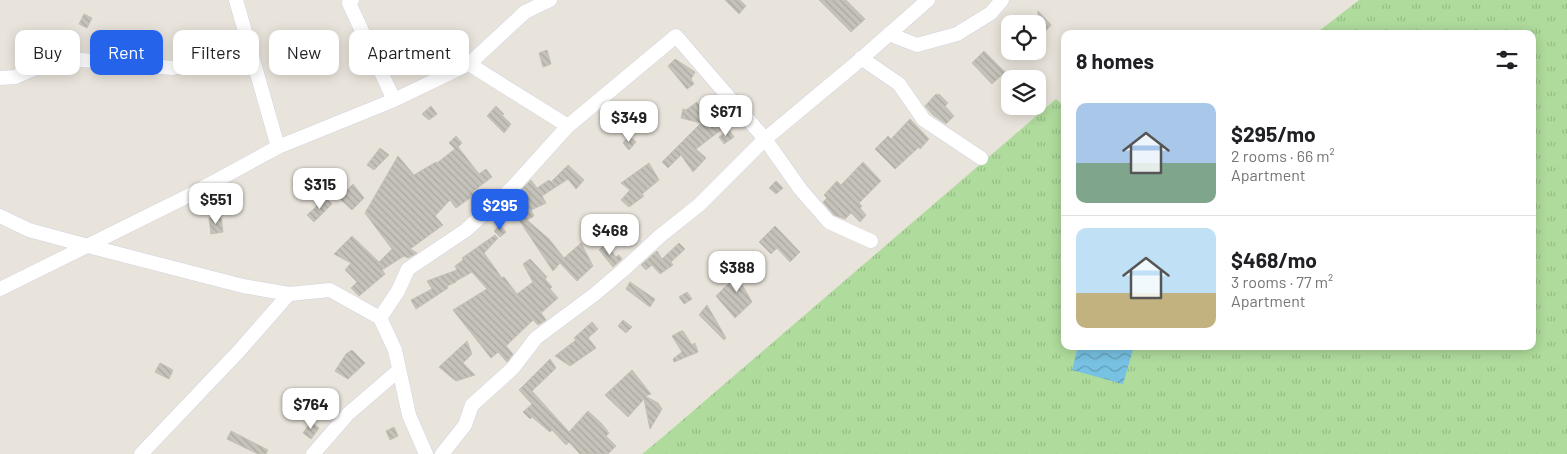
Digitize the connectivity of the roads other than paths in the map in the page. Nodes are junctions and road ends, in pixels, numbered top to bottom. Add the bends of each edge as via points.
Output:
1 (236, 0) edge
2 (352, 0) edge
3 (550, 0) edge
4 (928, 0) edge
5 (1002, 0) edge
6 (245, 30) edge
7 (889, 34) junction
8 (861, 58) junction
9 (469, 64) joint
10 (173, 68) edge
11 (257, 75) edge
12 (446, 75) edge
13 (0, 78) edge
14 (394, 100) junction
15 (568, 126) junction
16 (765, 139) junction
17 (278, 147) junction
18 (981, 158) dead end
19 (0, 216) edge
20 (871, 241) dead end
21 (88, 246) junction
22 (0, 289) edge
23 (289, 294) junction
24 (380, 318) junction
25 (399, 370) junction
26 (141, 454) edge
27 (314, 454) edge
28 (426, 454) edge
29 (442, 454) edge

1 - 6 street
2 - 14 street via 349,3
3 - 9 street via 525,12
4 - 7 street
5 - 7 street via 991,13 957,34 918,45
7 - 8 street
8 - 16 street
8 - 18 street via 899,84 924,120
9 - 15 street
10 - 13 street via 59,58 14,77
11 - 17 street
12 - 14 street
14 - 17 street
15 - 16 street via 676,36
15 - 24 street via 512,188 466,230 408,269
16 - 20 street via 801,190 829,222
16 - 29 street via 699,205 595,294 536,338 513,368 472,405 465,425
17 - 21 street
19 - 21 street via 29,230
21 - 22 street
21 - 23 street via 243,286
23 - 24 street via 330,290
23 - 26 street
24 - 25 street via 395,350
25 - 27 street via 348,414
25 - 28 street via 409,415

